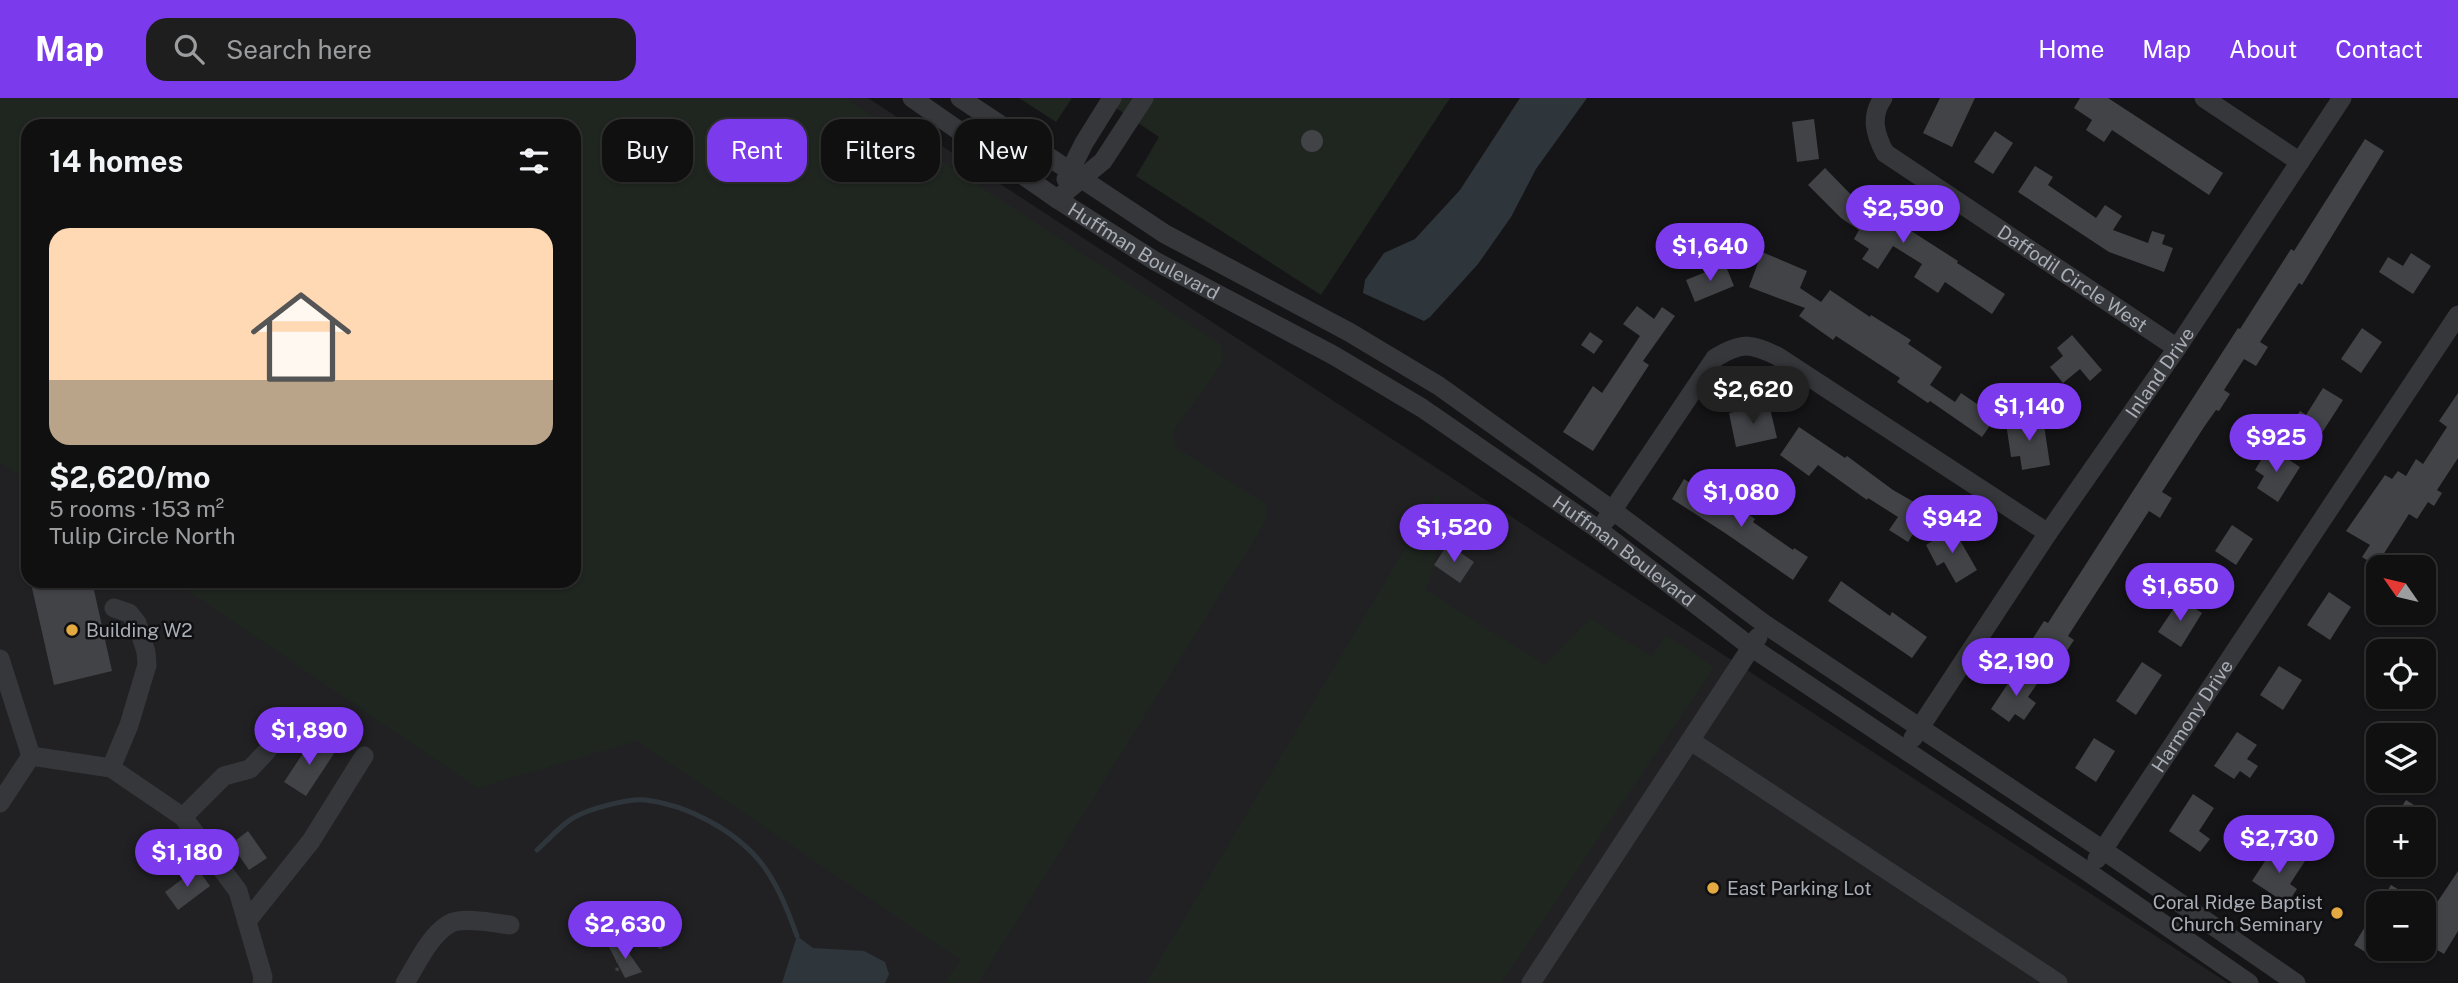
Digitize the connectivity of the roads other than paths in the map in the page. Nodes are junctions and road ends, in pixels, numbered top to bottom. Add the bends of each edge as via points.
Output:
1 (912, 98) edge
2 (960, 98) edge
3 (1112, 98) edge
4 (1144, 98) edge
5 (1883, 98) edge
6 (2204, 98) edge
7 (2342, 98) edge
8 (2300, 162) junction
9 (1076, 174) junction
10 (1057, 199) junction
11 (2458, 315) edge
12 (2177, 348) junction
13 (1612, 510) junction
14 (1599, 530) junction
15 (2048, 533) junction
16 (114, 608) dead end
17 (1766, 625) junction
18 (1751, 647) junction
19 (0, 659) edge
20 (289, 718) dead end
21 (1919, 728) junction
22 (1691, 741) junction
23 (1905, 750) junction
24 (364, 755) dead end
25 (31, 756) junction
26 (111, 768) junction
27 (0, 803) edge
28 (183, 817) junction
29 (2103, 850) junction
30 (2088, 872) junction
31 (247, 921) junction
32 (510, 925) dead end
33 (2052, 981) edge
34 (262, 983) edge
35 (405, 983) edge
36 (1531, 983) edge
37 (2249, 983) edge
38 (2296, 983) edge

1 - 10 street, Huffman Boulevard
2 - 9 street, Huffman Boulevard
3 - 9 street
4 - 9 street via 1103,161
5 - 12 street, Daffodil Circle West via 1874,127 1885,153
6 - 8 street
7 - 8 street, Inland Drive
8 - 12 street, Inland Drive
9 - 10 street
9 - 13 street, Huffman Boulevard via 1165,234 1349,332 1439,386
10 - 14 street, Huffman Boulevard via 1155,261 1333,355 1422,408
11 - 29 street, Harmony Drive
12 - 15 street, Inland Drive
13 - 14 street
13 - 15 street via 1715,358 1742,345 1754,345
13 - 17 street, Huffman Boulevard
14 - 18 street, Huffman Boulevard
15 - 21 street, Inland Drive
16 - 26 street via 129,613 137,623 148,665
17 - 18 street
17 - 21 street, Huffman Boulevard
18 - 22 street
18 - 23 street, Huffman Boulevard
19 - 25 street
20 - 28 street via 250,769 224,776
21 - 23 street, Inland Drive
21 - 29 street, Huffman Boulevard
22 - 33 street
22 - 36 street
23 - 30 street, Huffman Boulevard
24 - 31 street via 311,841
25 - 26 street
25 - 27 street
26 - 28 street
28 - 31 street via 238,891
29 - 30 street, Harmony Drive
29 - 38 street, Huffman Boulevard
30 - 37 street, Huffman Boulevard
31 - 34 street
32 - 35 street via 471,920 450,923 431,941

